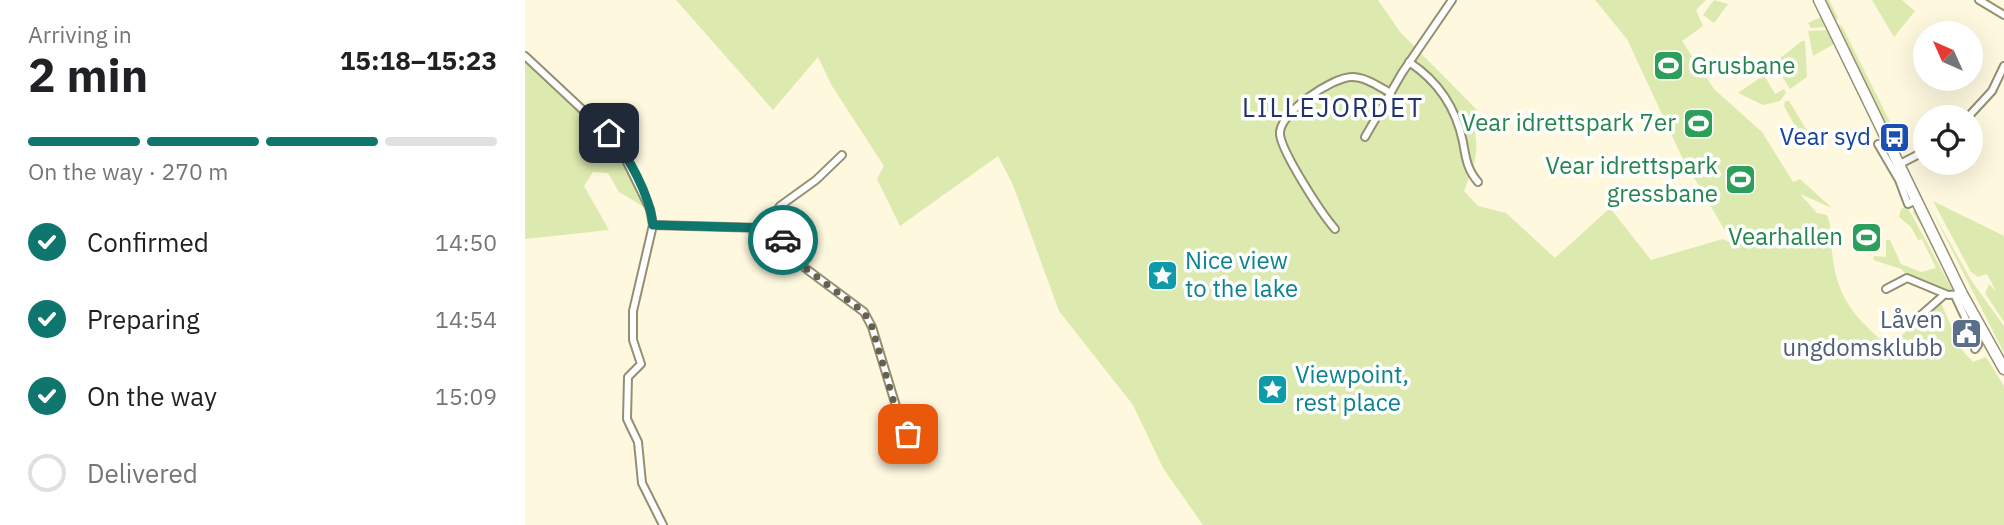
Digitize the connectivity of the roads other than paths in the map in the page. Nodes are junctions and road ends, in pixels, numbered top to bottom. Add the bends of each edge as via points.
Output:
1 (1452, 0) edge
2 (1819, 0) edge
3 (1979, 0) edge
4 (2004, 15) edge
5 (525, 56) edge
6 (1409, 62) junction
7 (2004, 66) edge
8 (1391, 93) junction
9 (1979, 105) edge
10 (1365, 137) dead end
11 (1878, 144) dead end
12 (842, 155) dead end
13 (1913, 157) edge
14 (1900, 164) junction
15 (1478, 183) dead end
16 (1916, 200) junction
17 (653, 225) junction
18 (765, 228) junction
19 (1335, 229) dead end
20 (1886, 289) dead end
21 (1945, 294) junction
22 (1959, 295) junction
23 (1911, 324) dead end
24 (1975, 349) dead end
25 (2004, 369) edge
26 (914, 451) dead end
27 (663, 525) edge

1 - 6 street
2 - 14 main road
3 - 4 street
5 - 17 street via 617,142 650,209
6 - 8 street
6 - 15 street via 1431,79 1451,106 1466,164
7 - 9 street
8 - 10 street
8 - 19 street via 1362,78 1341,78 1320,89 1283,124 1284,145 1319,210
11 - 16 street via 1908,204
12 - 18 street via 780,206
13 - 14 street
14 - 16 main road
16 - 22 main road
17 - 18 street
17 - 27 street via 633,311 633,340 641,364 628,377 626,412 638,442 642,483
18 - 26 street via 780,236 805,268 864,312
20 - 21 street via 1907,278
21 - 22 street
21 - 23 street
22 - 24 street via 1978,345
22 - 25 main road

